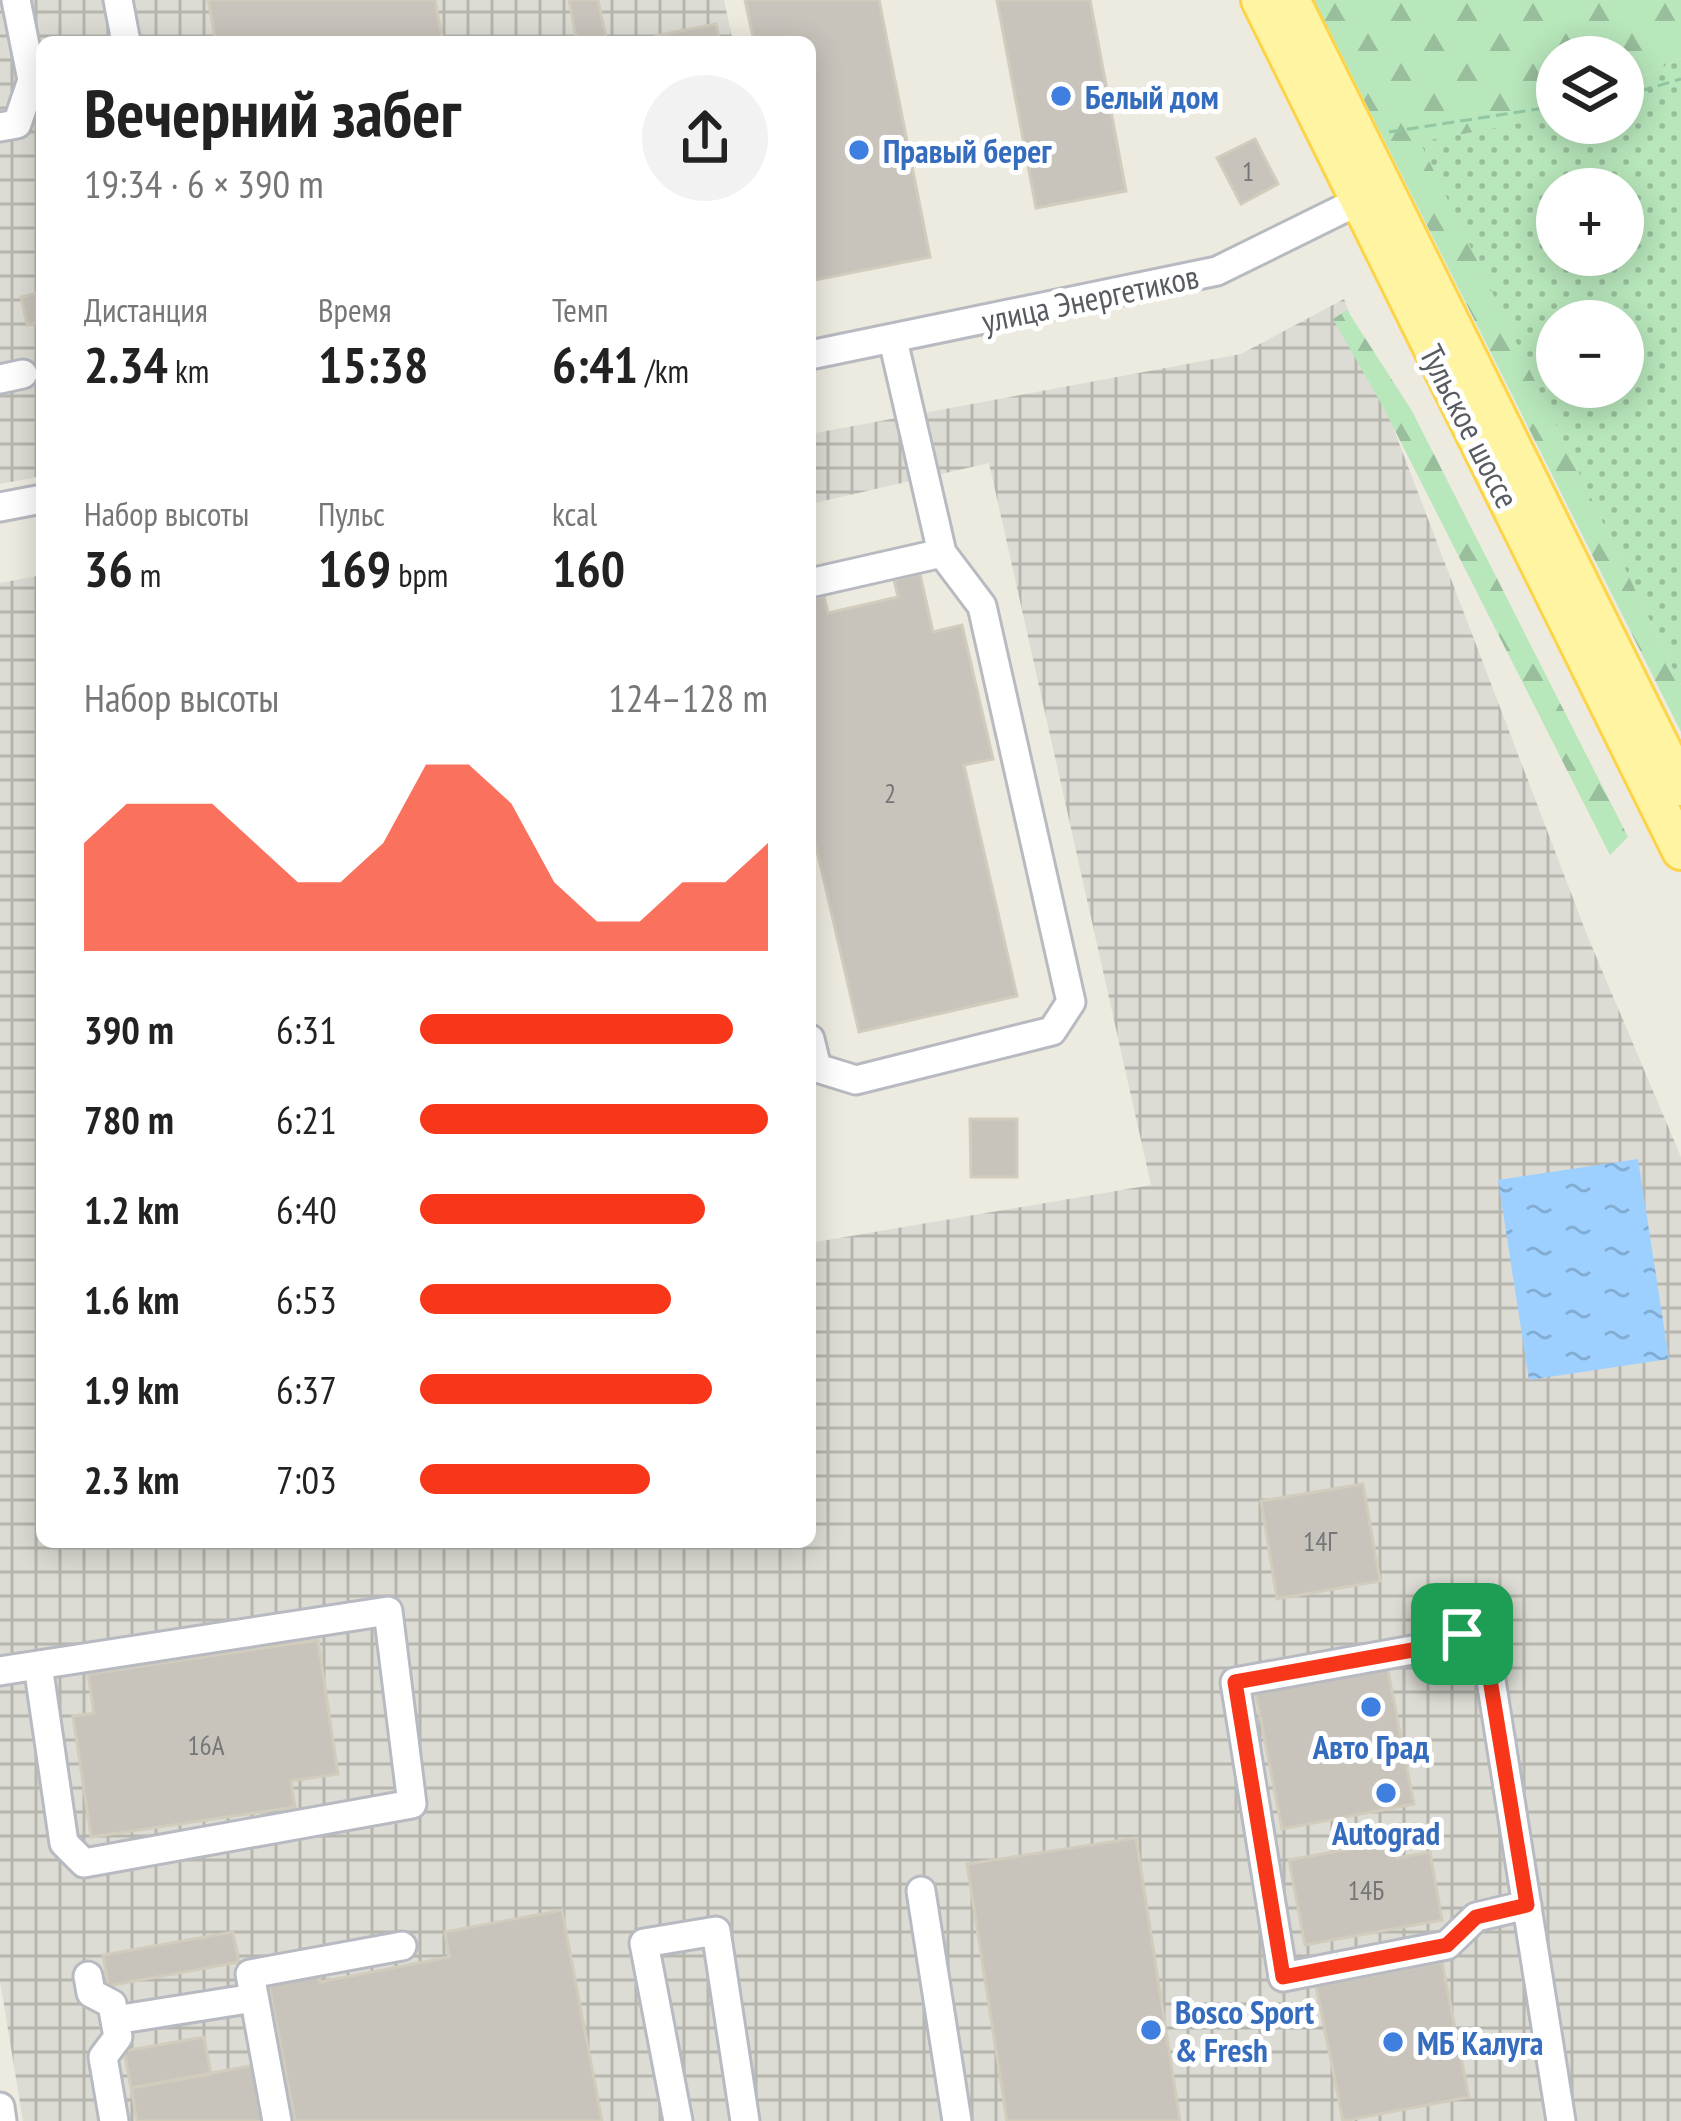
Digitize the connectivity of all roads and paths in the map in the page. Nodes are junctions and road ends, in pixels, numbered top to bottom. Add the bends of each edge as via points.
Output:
1 (16, 0) edge
2 (118, 0) edge
3 (1260, 0) edge
4 (1291, 0) edge
5 (125, 36) edge
6 (1681, 79) edge
7 (1644, 90) edge
8 (1536, 109) edge
9 (0, 127) edge
10 (1358, 137) junction
11 (1370, 195) junction
12 (892, 340) junction
13 (816, 355) edge
14 (36, 500) edge
15 (0, 507) edge
16 (942, 553) junction
17 (816, 582) edge
18 (1681, 787) edge
19 (1681, 851) edge
20 (816, 1064) edge
21 (38, 1665) junction
22 (0, 1671) edge
23 (921, 1891) dead end
24 (1527, 1905) junction
25 (402, 1946) dead end
26 (88, 1976) dead end
27 (254, 1998) junction
28 (115, 2020) junction
29 (0, 2108) edge
30 (2, 2121) edge
31 (114, 2121) edge
32 (277, 2121) edge
33 (678, 2121) edge
34 (745, 2121) edge
35 (957, 2121) edge
36 (1561, 2121) edge

1 - 9 street via 32,80 17,124
2 - 5 street
3 - 11 main road, Тульское шоссе
4 - 10 main road, Тульское шоссе
6 - 7 path
8 - 10 path
10 - 11 main road, Тульское шоссе
11 - 12 street, улица Энергетиков via 1217,271
11 - 18 main road, Тульское шоссе
11 - 19 main road, Тульское шоссе
12 - 13 street, улица Энергетиков
12 - 16 street
14 - 15 street
16 - 17 street
16 - 20 street via 982,606 1071,1003 1052,1031 856,1080
21 - 21 street via 388,1611 412,1804 84,1863 64,1843
21 - 22 street
23 - 35 street
24 - 24 street via 1486,1655 1462,1634 1235,1682 1283,1977 1447,1945 1476,1917
24 - 36 street
25 - 27 street via 250,1975
26 - 28 street via 91,1993 112,2004
27 - 28 street
27 - 32 street
28 - 31 street via 118,2037 103,2057
29 - 30 street
33 - 34 street via 644,1942 716,1931

